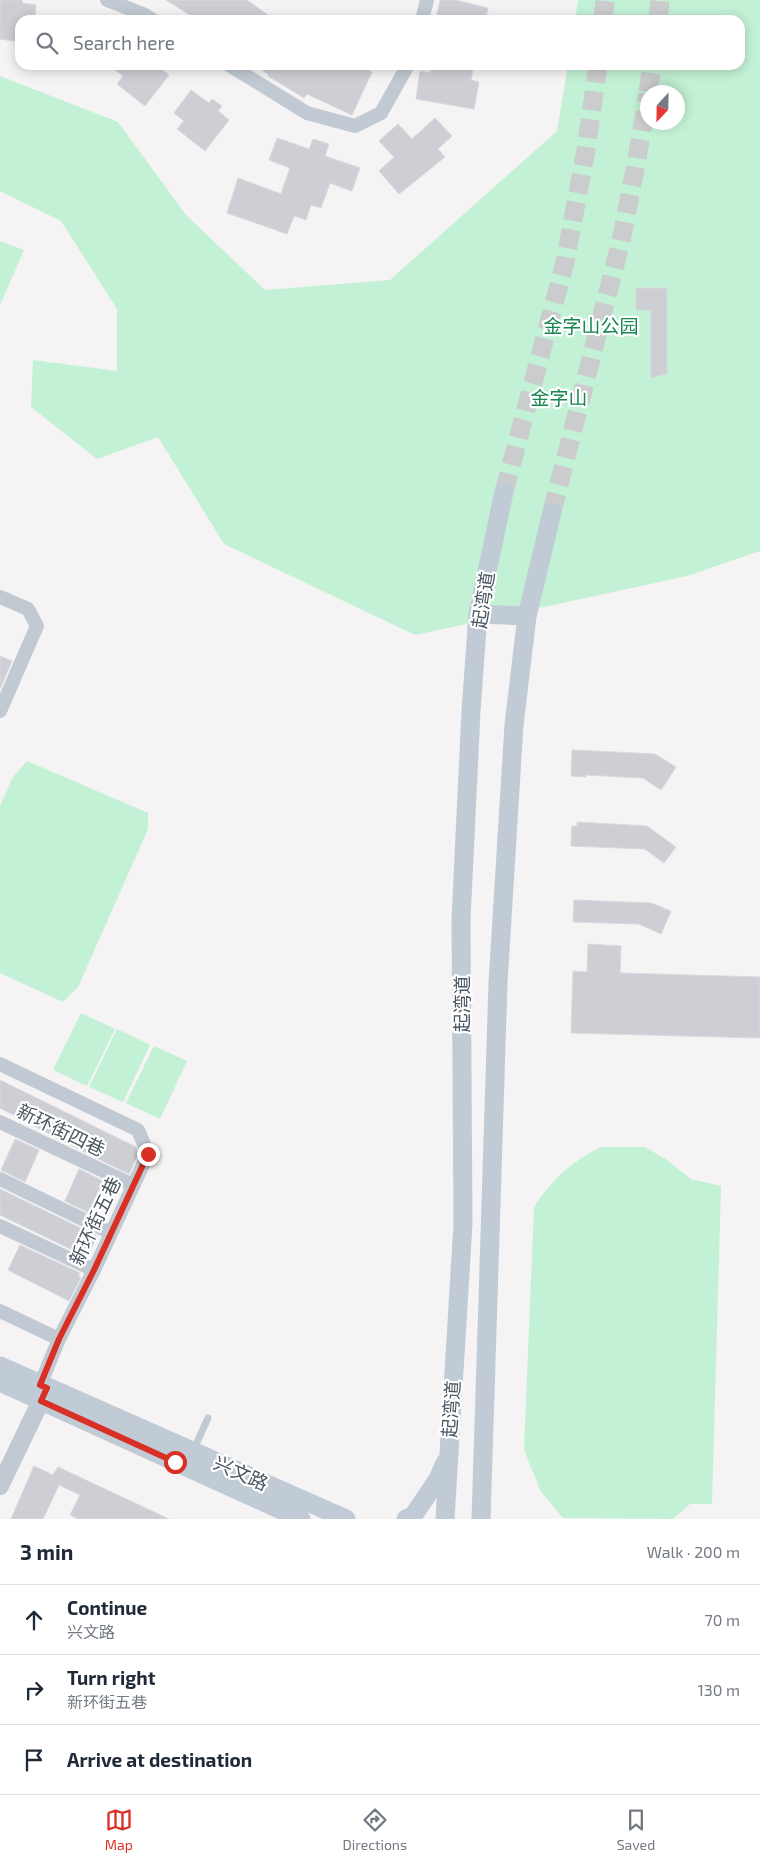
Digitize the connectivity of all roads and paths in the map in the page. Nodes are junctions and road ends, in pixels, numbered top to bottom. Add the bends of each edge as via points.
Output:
1 (107, 0) edge
2 (427, 0) edge
3 (145, 15) edge
4 (423, 15) edge
5 (237, 70) edge
6 (405, 70) edge
7 (504, 492) tunnel mouth
8 (552, 512) tunnel mouth
9 (0, 597) edge
10 (478, 614) junction
11 (527, 616) junction
12 (0, 710) edge
13 (0, 1064) edge
14 (0, 1122) edge
15 (0, 1179) edge
16 (133, 1185) junction
17 (0, 1226) edge
18 (111, 1233) junction
19 (94, 1270) junction
20 (0, 1312) edge
21 (59, 1339) junction
22 (0, 1366) edge
23 (0, 1382) edge
24 (40, 1393) junction
25 (208, 1418) dead end
26 (193, 1452) junction
27 (448, 1455) junction
28 (0, 1465) edge
29 (0, 1486) edge
30 (485, 1514) edge
31 (301, 1519) edge
32 (346, 1519) edge
33 (406, 1519) edge
34 (445, 1519) edge

1 - 3 street
2 - 4 street
5 - 6 street via 307,113 355,126 381,113
7 - 10 main road, 起湾道
8 - 11 main road, 起湾道
9 - 12 street via 28,609 37,626
10 - 11 main road
10 - 27 main road, 起湾道 via 461,920 463,1224
11 - 30 main road, 起湾道 via 514,725 498,982
13 - 16 street, 新环街五巷 via 138,1130 148,1154
14 - 16 street, 新环街四巷
15 - 18 street
16 - 18 street, 新环街五巷
17 - 19 street
18 - 19 street, 新环街五巷
19 - 21 street, 新环街五巷
20 - 21 street
21 - 24 street, 新环街五巷
22 - 24 main road, 兴文路
23 - 24 main road, 兴文路
24 - 26 main road, 兴文路
24 - 28 street
24 - 29 street
24 - 31 main road, 兴文路
25 - 26 lane
26 - 32 main road, 兴文路
27 - 33 main road via 438,1479 413,1516
27 - 34 main road, 起湾道

